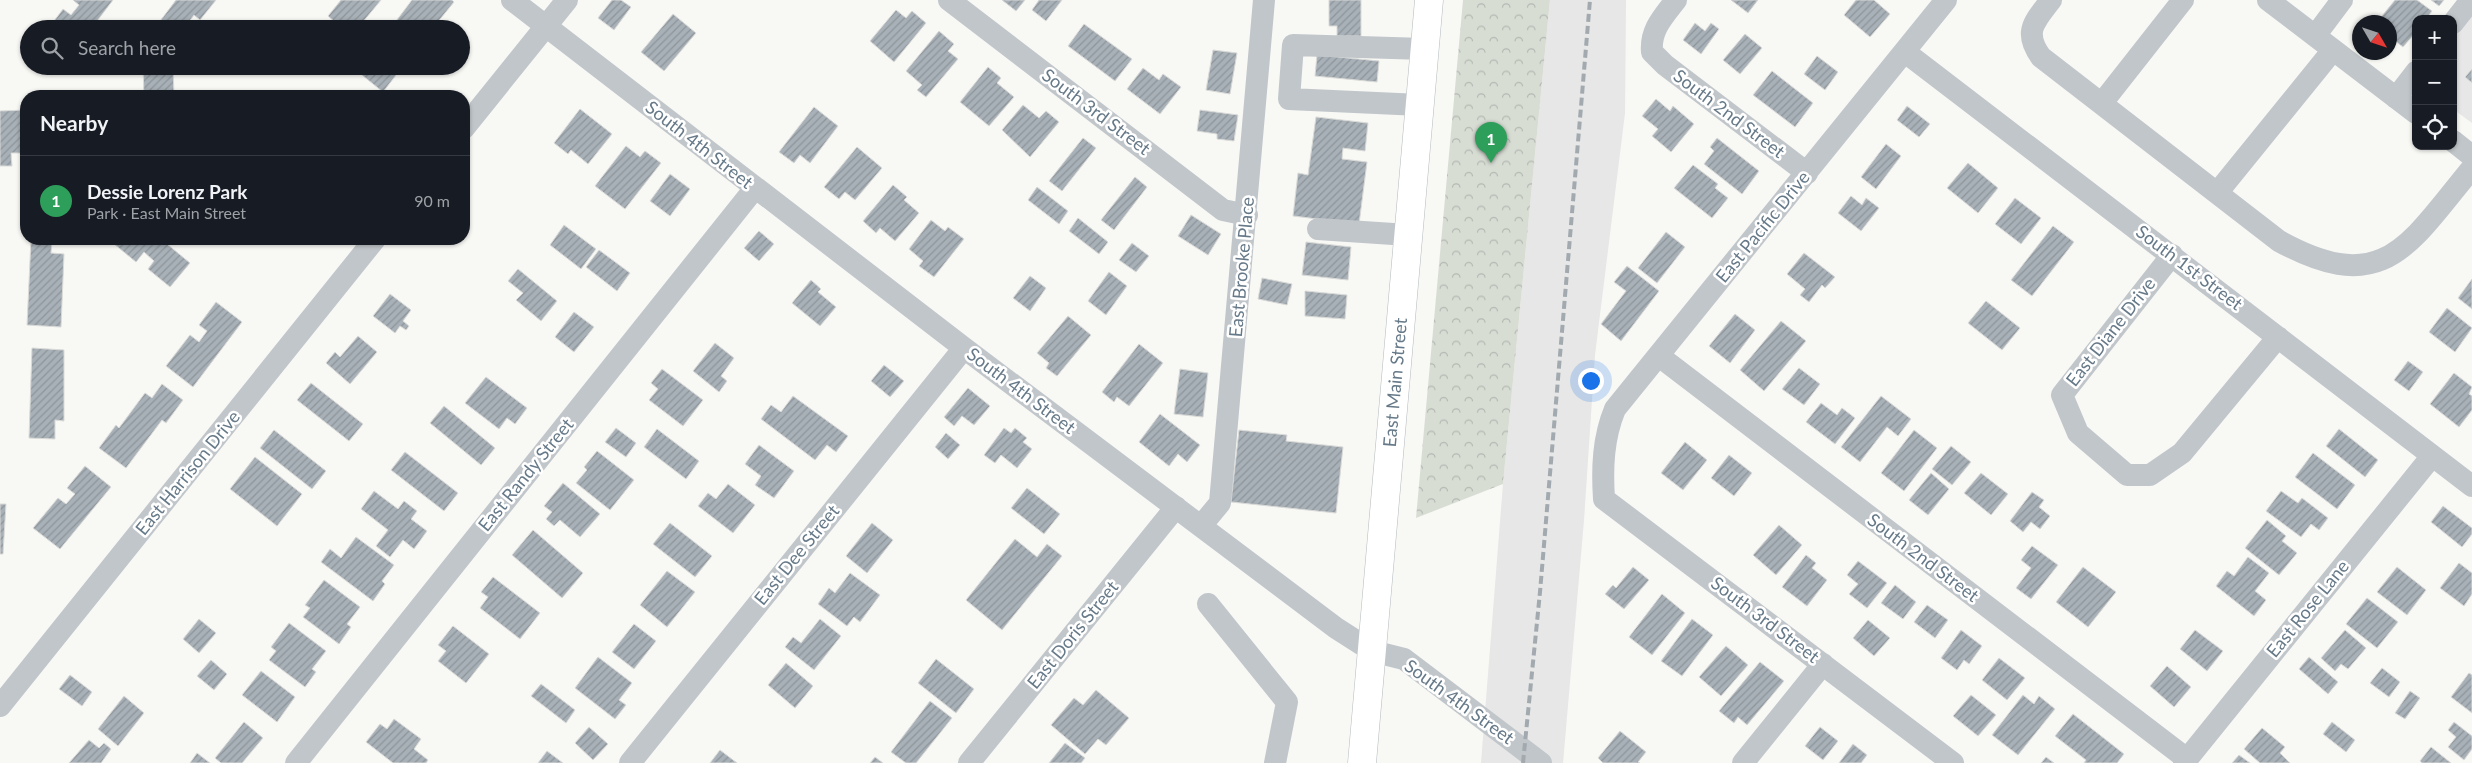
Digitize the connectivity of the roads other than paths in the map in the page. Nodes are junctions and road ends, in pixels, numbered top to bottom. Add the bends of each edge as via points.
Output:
1 (512, 0) edge
2 (568, 0) edge
3 (949, 0) edge
4 (1264, 0) edge
5 (1429, 0) edge
6 (1676, 0) edge
7 (1946, 0) edge
8 (2050, 0) edge
9 (2183, 0) edge
10 (2268, 0) edge
11 (2342, 0) edge
12 (2471, 0) edge
13 (2457, 18) edge
14 (546, 27) junction
15 (2324, 43) junction
16 (1425, 49) junction
17 (1904, 52) junction
18 (2412, 77) edge
19 (2396, 98) junction
20 (1420, 104) junction
21 (2102, 104) junction
22 (2412, 110) edge
23 (470, 121) edge
24 (2457, 145) edge
25 (2472, 156) edge
26 (2472, 168) edge
27 (1807, 173) junction
28 (756, 188) junction
29 (2217, 193) junction
30 (1247, 215) junction
31 (1318, 229) dead end
32 (1408, 235) junction
33 (370, 245) edge
34 (2172, 255) junction
35 (2278, 337) junction
36 (964, 348) junction
37 (1658, 356) junction
38 (2432, 456) junction
39 (1602, 464) joint
40 (2472, 486) edge
41 (1176, 507) junction
42 (1201, 526) junction
43 (1208, 604) dead end
44 (1372, 651) junction
45 (1823, 664) junction
46 (0, 706) edge
47 (2185, 761) edge
48 (296, 763) edge
49 (630, 763) edge
50 (969, 763) edge
51 (1275, 763) edge
52 (1362, 763) edge
53 (1541, 763) edge
54 (1743, 763) edge
55 (1953, 763) edge

1 - 14 street, South 4th Street
2 - 14 street
3 - 30 street, South 3rd Street via 1223,210
4 - 30 street, East Brooke Place
5 - 16 main road, East Main Street
6 - 27 street, South 2nd Street via 1657,24 1651,39 1652,52 1665,66
7 - 17 street, East Pacific Drive
8 - 21 street via 2032,27 2035,48 2041,57
9 - 21 street
10 - 15 street
11 - 15 street
12 - 13 street
14 - 23 street
14 - 28 street, South 4th Street
15 - 19 street
15 - 29 street
16 - 20 main road, East Main Street
16 - 20 street via 1293,45 1289,99
17 - 27 street, East Pacific Drive
17 - 34 street, South 1st Street
18 - 19 street
19 - 22 street
20 - 32 main road, East Main Street
21 - 29 street
24 - 25 street
26 - 29 street via 2409,240 2383,260 2366,266 2328,262 2291,248
27 - 37 street, East Pacific Drive
28 - 36 street, South 4th Street
28 - 48 street, East Randy Street
30 - 42 street, East Brooke Place via 1220,503
31 - 32 street
32 - 44 main road, East Main Street
33 - 46 street, East Harrison Drive
34 - 35 street, South 1st Street
34 - 35 street, East Diane Drive via 2062,395 2078,433 2128,475 2150,475 2182,453
35 - 38 street, South 1st Street
36 - 41 street, South 4th Street
36 - 49 street, East Dee Street
37 - 39 street, East Pacific Drive via 1615,409 1609,423
37 - 47 street, South 2nd Street
38 - 40 street, South 1st Street
38 - 47 street, East Rose Lane
39 - 45 street, South 3rd Street via 1604,499
41 - 42 street, South 4th Street
41 - 50 street, East Doris Street
42 - 44 street, South 4th Street via 1336,628
43 - 51 street via 1287,702
44 - 52 main road, East Main Street
44 - 53 street, South 4th Street via 1404,659
45 - 54 street
45 - 55 street, South 3rd Street

